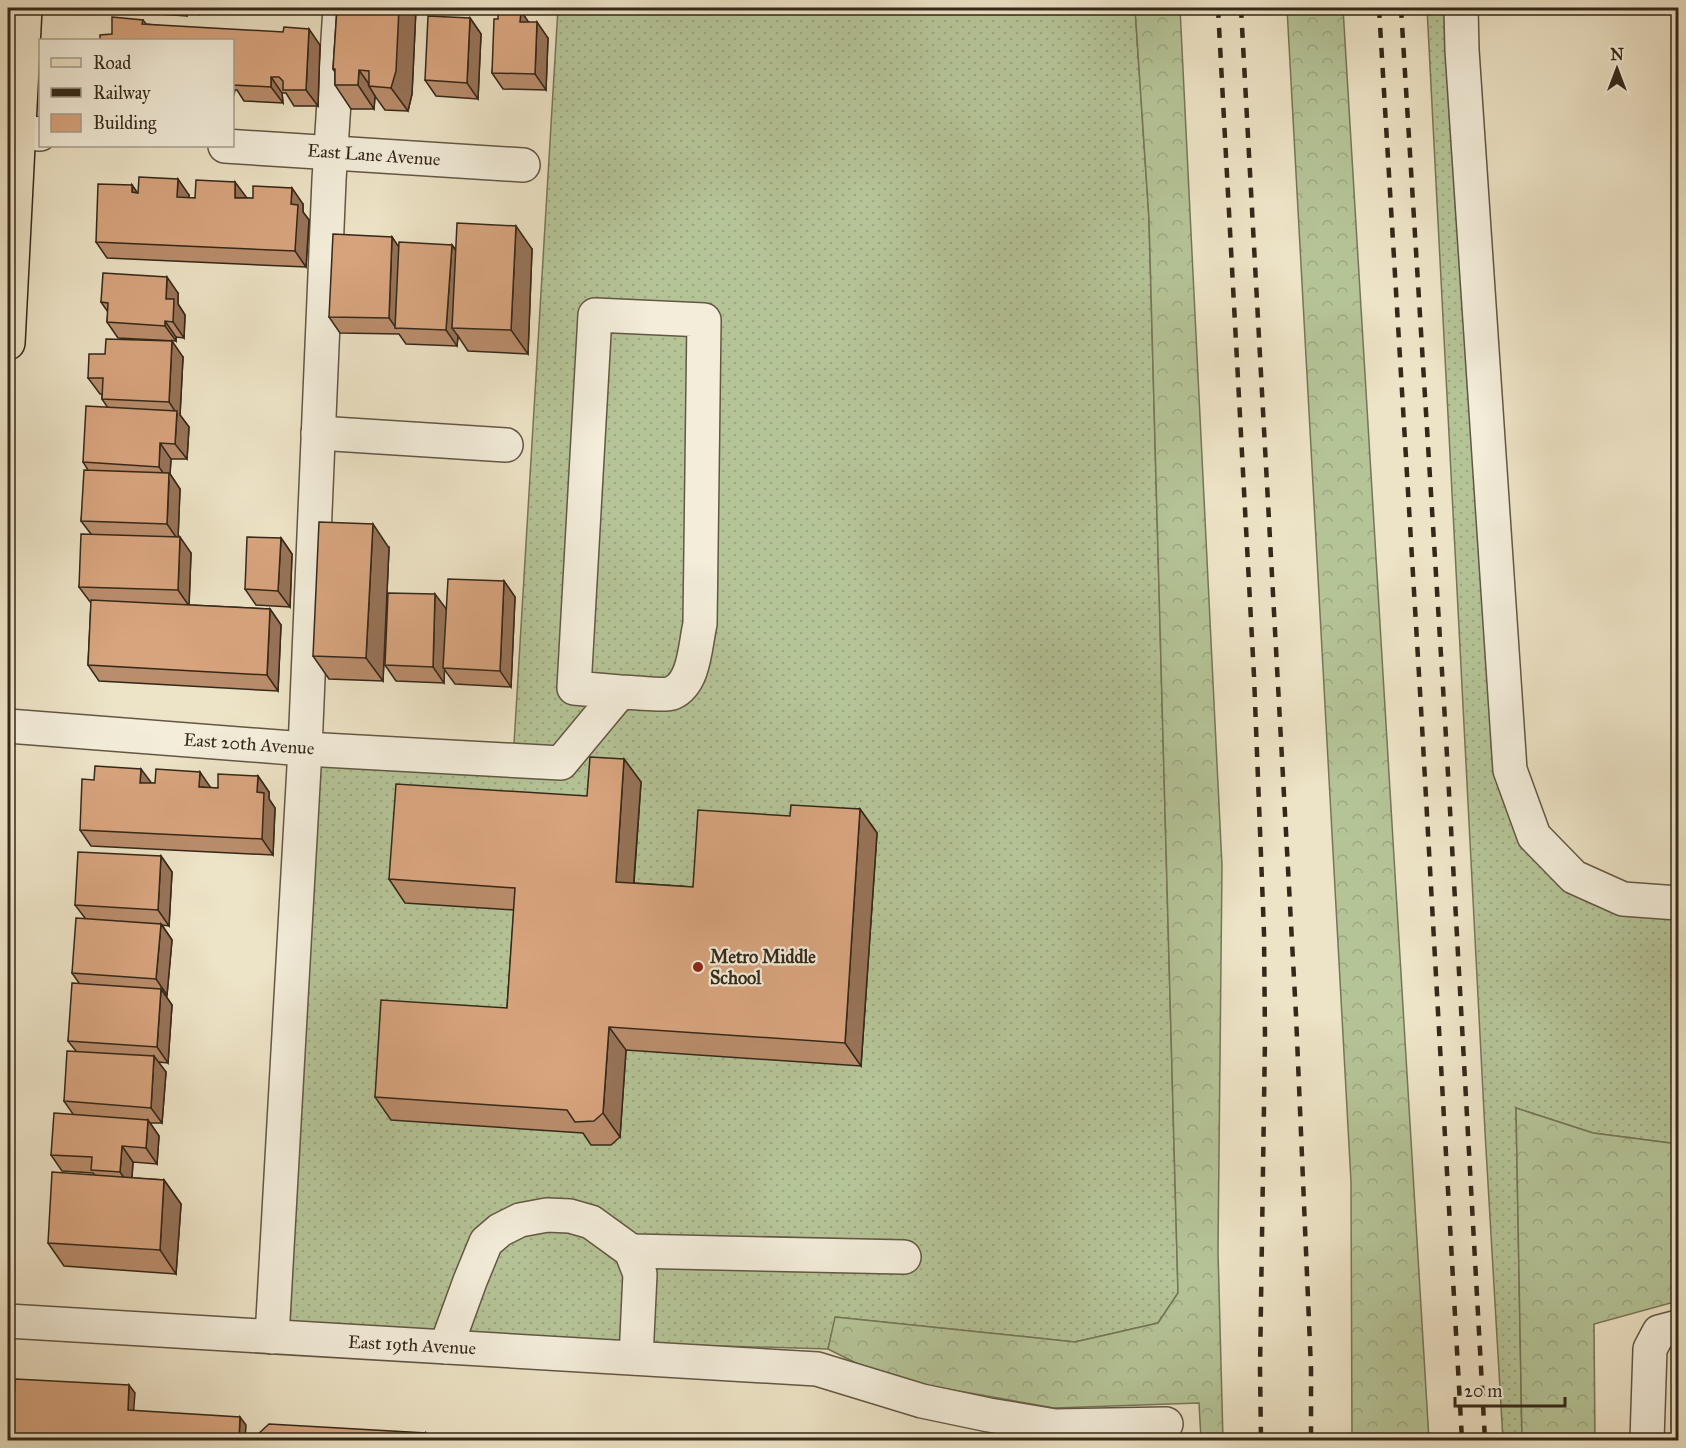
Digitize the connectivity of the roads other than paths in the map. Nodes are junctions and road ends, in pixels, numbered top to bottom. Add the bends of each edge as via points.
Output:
1 (26, 8) edge
2 (340, 8) edge
3 (1461, 8) edge
4 (30, 133) edge
5 (234, 147) edge
6 (330, 152) junction
7 (523, 165) dead end
8 (8, 343) edge
9 (318, 433) junction
10 (506, 446) dead end
11 (620, 692) junction
12 (8, 726) edge
13 (305, 749) junction
14 (1678, 903) edge
15 (631, 1251) junction
16 (904, 1257) dead end
17 (8, 1321) edge
18 (1678, 1327) edge
19 (272, 1337) junction
20 (446, 1347) junction
21 (636, 1358) junction
22 (1166, 1424) dead end
23 (1647, 1440) edge

1 - 4 main road
2 - 6 street
3 - 14 street via 1510,770 1534,836 1574,877 1623,899
4 - 8 main road
5 - 6 street, East Lane Avenue
6 - 7 street, East Lane Avenue
6 - 9 street
9 - 10 street
9 - 13 street
11 - 11 street via 671,694 683,685 690,671 700,624 704,320 595,315 574,688
11 - 13 street, East 20th Avenue via 561,763
12 - 13 street, East 20th Avenue
13 - 19 street
15 - 16 street
15 - 20 street via 591,1222 570,1216 520,1220 500,1230 486,1242
15 - 21 street via 640,1274
17 - 19 street, East 19th Avenue
18 - 23 street via 1659,1332 1650,1349
19 - 20 street, East 19th Avenue
20 - 21 street, East 19th Avenue
21 - 22 street, East 19th Avenue via 816,1368 922,1401 1055,1426

